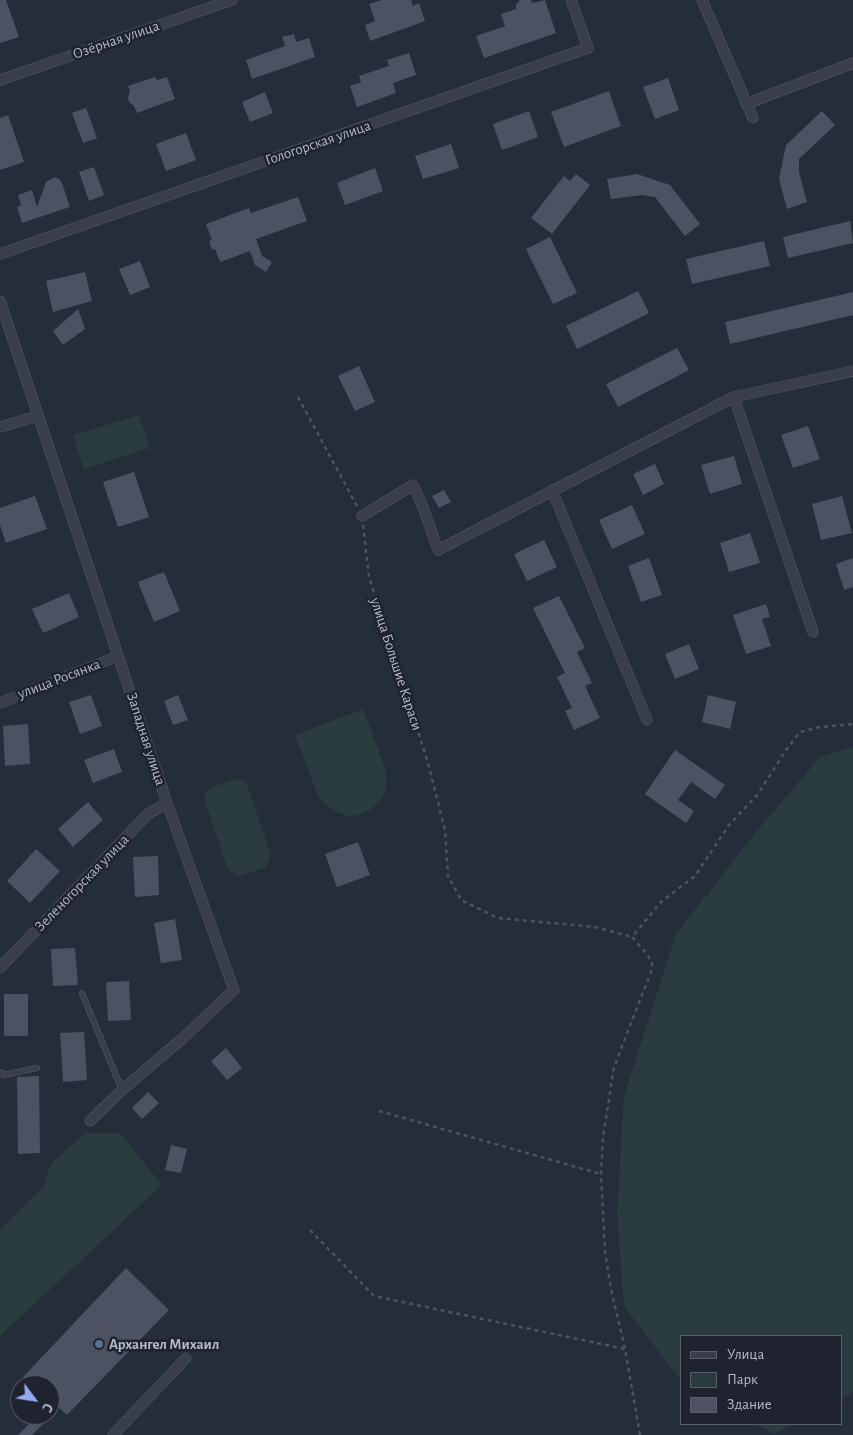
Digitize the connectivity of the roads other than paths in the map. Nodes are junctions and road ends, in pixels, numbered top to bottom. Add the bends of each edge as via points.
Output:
1 (232, 0) edge
2 (571, 0) edge
3 (702, 0) edge
4 (853, 63) edge
5 (0, 80) edge
6 (744, 99) junction
7 (753, 118) dead end
8 (0, 254) edge
9 (0, 301) edge
10 (853, 371) edge
11 (734, 397) junction
12 (38, 416) junction
13 (0, 427) edge
14 (552, 490) junction
15 (362, 516) road end
16 (813, 632) dead end
17 (118, 656) junction
18 (0, 702) edge
19 (646, 720) dead end
20 (167, 803) junction
21 (0, 968) edge
22 (82, 993) dead end
23 (37, 1068) dead end
24 (1, 1076) edge
25 (122, 1090) junction
26 (90, 1121) dead end
27 (186, 1358) dead end
28 (113, 1435) edge

1 - 5 street, Озёрная улица
2 - 8 street, Гологорская улица via 588,48
3 - 6 street
4 - 6 street
6 - 7 street
9 - 12 street, Западная улица
10 - 11 street
11 - 14 street
11 - 16 street
12 - 13 street
12 - 17 street, Западная улица
14 - 15 street via 438,550 413,484
14 - 19 street
17 - 18 street, улица Росянка
17 - 20 street, Западная улица
20 - 21 street, Зеленогорская улица via 148,814
20 - 25 street, Западная улица via 234,990
22 - 25 lane
23 - 24 lane
25 - 26 street, Западная улица
27 - 28 street

